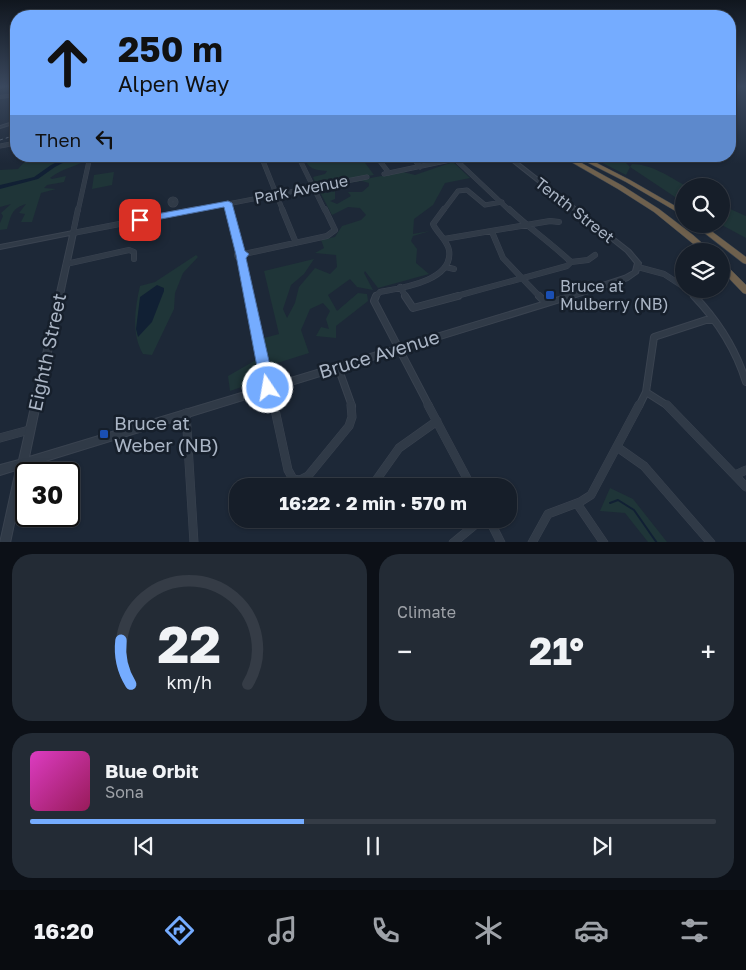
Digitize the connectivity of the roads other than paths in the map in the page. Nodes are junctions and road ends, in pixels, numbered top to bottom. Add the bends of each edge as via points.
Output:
1 (89, 162) edge
2 (263, 162) edge
3 (301, 162) edge
4 (380, 162) edge
5 (416, 162) edge
6 (442, 162) edge
7 (458, 162) edge
8 (515, 162) edge
9 (576, 162) edge
10 (590, 162) edge
11 (420, 167) junction
12 (366, 177) dead end
13 (313, 187) junction
14 (276, 194) junction
15 (502, 202) junction
16 (228, 203) junction
17 (172, 204) dead end
18 (675, 209) edge
19 (173, 214) junction
20 (559, 222) dead end
21 (527, 226) junction
22 (492, 232) junction
23 (73, 233) junction
24 (709, 233) edge
25 (444, 239) junction
26 (296, 243) junction
27 (697, 243) edge
28 (0, 247) edge
29 (241, 255) junction
30 (595, 255) dead end
31 (134, 259) dead end
32 (746, 261) edge
33 (571, 262) junction
34 (66, 264) junction
35 (446, 267) junction
36 (638, 267) junction
37 (454, 269) dead end
38 (730, 274) edge
39 (522, 277) junction
40 (675, 281) edge
41 (400, 287) junction
42 (746, 291) edge
43 (695, 298) edge
44 (546, 303) junction
45 (712, 320) junction
46 (398, 348) junction
47 (338, 366) junction
48 (746, 382) edge
49 (268, 388) junction
50 (646, 392) junction
51 (186, 413) junction
52 (437, 421) junction
53 (30, 430) junction
54 (0, 438) edge
55 (617, 447) junction
56 (22, 462) edge
57 (28, 462) edge
58 (15, 466) edge
59 (0, 470) edge
60 (746, 470) edge
61 (735, 475) junction
62 (377, 478) edge
63 (467, 478) edge
64 (746, 487) edge
65 (15, 496) edge
66 (578, 505) junction
67 (471, 528) edge
68 (493, 528) edge
69 (5, 542) edge
70 (194, 542) edge
71 (453, 542) edge
72 (501, 542) edge
73 (532, 542) edge
74 (604, 542) edge
75 (711, 542) edge

1 - 23 street, Eighth Street
2 - 14 street
3 - 13 street
4 - 11 street via 387,173
5 - 11 street
6 - 11 street
7 - 15 street
8 - 36 street, Tenth Street via 628,251
9 - 27 highway via 652,207
10 - 18 highway
12 - 13 street, Park Avenue
13 - 14 street, Park Avenue
13 - 26 street via 335,227 327,236
14 - 16 street, Park Avenue
14 - 26 street
15 - 21 street
15 - 25 street via 485,205 467,190 458,191 433,224
16 - 19 street, Park Avenue
16 - 29 street
17 - 19 street
19 - 23 street, Park Avenue
20 - 21 street
21 - 22 street
21 - 33 street
22 - 25 street
22 - 39 street via 503,258
23 - 28 street, Park Avenue
23 - 34 street, Eighth Street
24 - 32 highway
25 - 35 street via 450,259
26 - 29 street
29 - 49 street
30 - 33 street via 588,260
31 - 34 street via 134,252 130,250
33 - 39 street via 567,266
34 - 53 street, Eighth Street
35 - 37 street
35 - 41 street via 428,280
36 - 40 street via 664,274
36 - 44 street, Bruce Avenue via 626,278
38 - 42 highway
39 - 41 street via 413,308
39 - 44 street
41 - 46 street via 380,292 374,301
43 - 45 street
44 - 46 street, Bruce Avenue
45 - 48 street via 736,352
45 - 50 street via 654,337
46 - 47 street, Bruce Avenue
46 - 52 street
47 - 49 street, Bruce Avenue
47 - 49 street via 352,407 352,417 344,433 308,476 300,480 293,479 288,470
49 - 51 street, Bruce Avenue
50 - 55 street
50 - 61 street via 666,405
51 - 57 street, Bruce Avenue
51 - 70 street
52 - 62 street via 396,449
52 - 63 street
53 - 54 street
53 - 56 street, Eighth Street
55 - 66 street via 596,490
55 - 75 street via 644,466
58 - 59 street, Bruce Avenue
60 - 61 street
61 - 64 street
65 - 69 street, Eighth Street
66 - 73 street via 548,514
66 - 74 street
67 - 71 street
68 - 72 street

